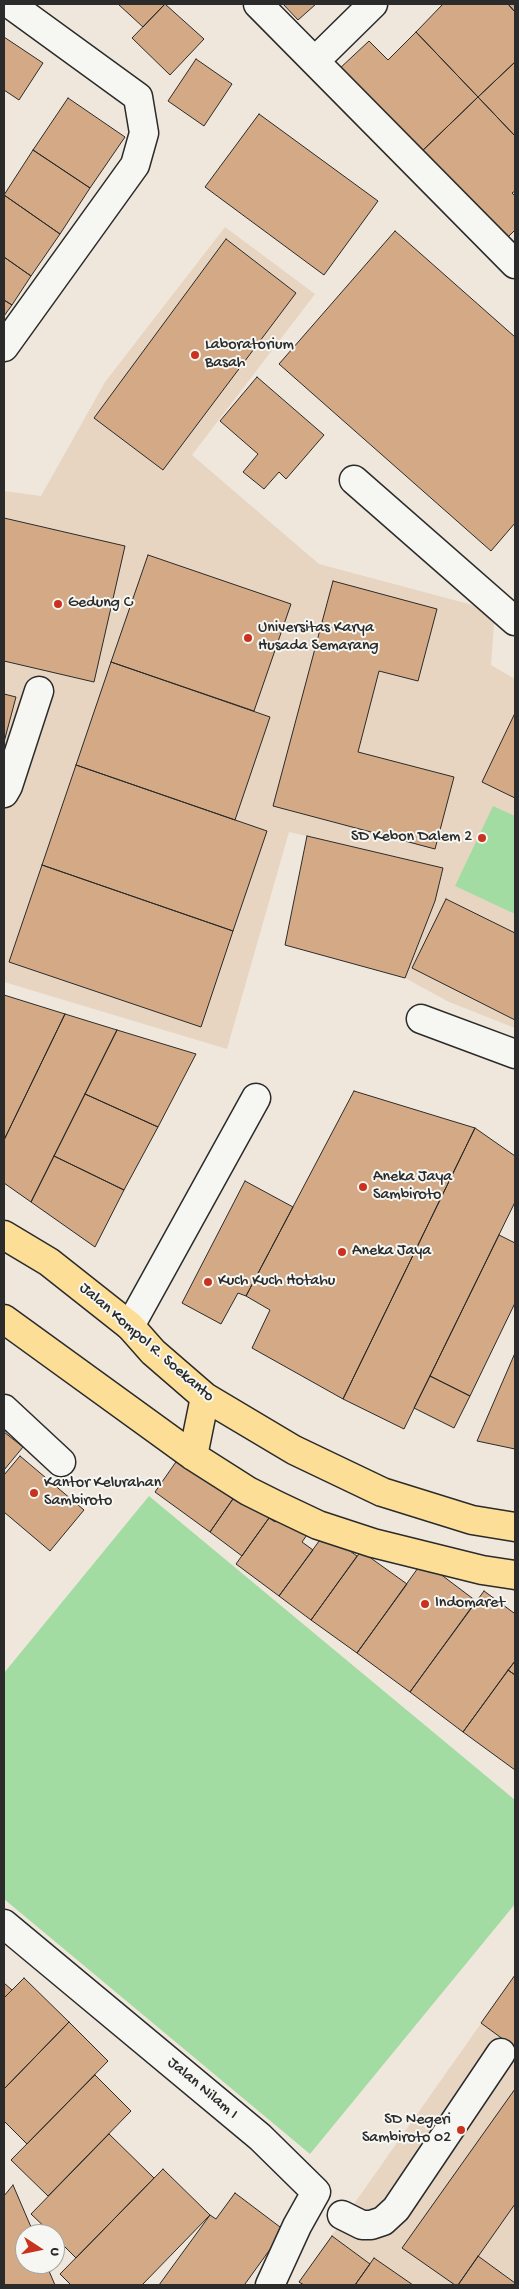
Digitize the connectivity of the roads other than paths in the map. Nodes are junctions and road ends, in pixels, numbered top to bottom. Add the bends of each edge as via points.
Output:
1 (10, 4) edge
2 (258, 4) edge
3 (373, 4) edge
4 (315, 61) junction
5 (512, 255) edge
6 (4, 347) edge
7 (354, 480) dead end
8 (515, 621) edge
9 (39, 692) dead end
10 (4, 793) edge
11 (421, 1019) dead end
12 (515, 1054) edge
13 (256, 1098) dead end
14 (4, 1235) edge
15 (4, 1319) edge
16 (130, 1326) junction
17 (205, 1397) junction
18 (4, 1409) edge
19 (193, 1456) junction
20 (61, 1462) dead end
21 (515, 1527) edge
22 (515, 1575) edge
23 (4, 1924) edge
24 (501, 2053) dead end
25 (331, 2205) junction
26 (270, 2285) edge

1 - 6 street via 138,97 144,134 135,165
2 - 4 street
3 - 4 street
4 - 5 street
7 - 8 street
9 - 10 street
11 - 12 street
13 - 16 street
14 - 16 main road, Jalan Kompol R. Soekanto via 49,1262
15 - 19 main road
16 - 17 main road, Jalan Kompol R. Soekanto via 153,1352
17 - 19 main road
17 - 21 main road, Jalan Kompol R. Soekanto via 294,1450 382,1492 472,1520
18 - 20 street
19 - 22 main road via 248,1491 318,1525 372,1543
23 - 25 street, Jalan Nilam I via 260,2137
24 - 25 street via 396,2209 383,2221 362,2225
25 - 26 street via 297,2226

